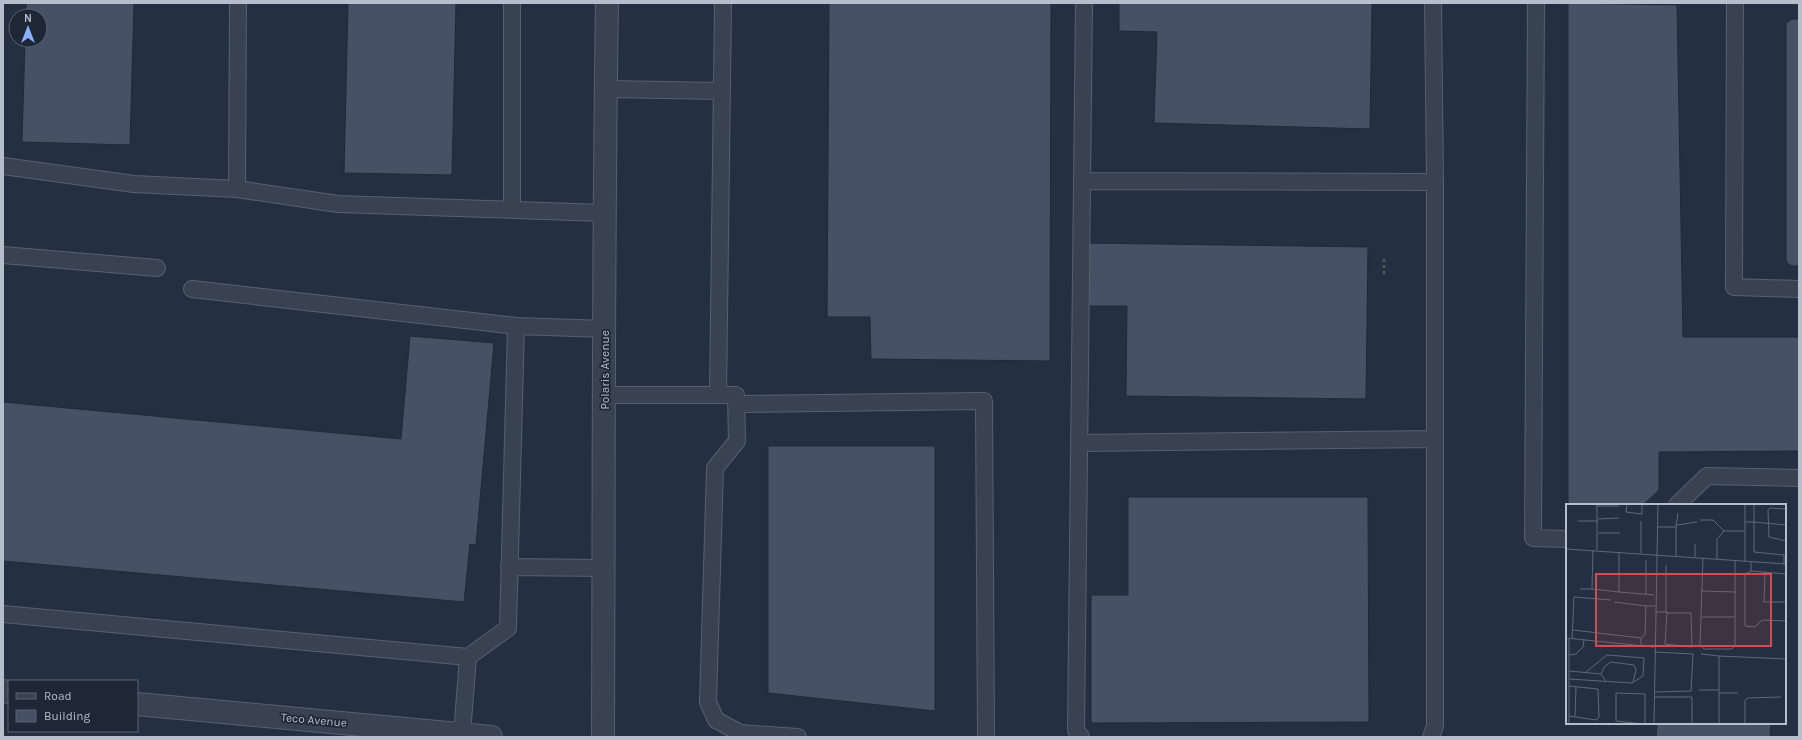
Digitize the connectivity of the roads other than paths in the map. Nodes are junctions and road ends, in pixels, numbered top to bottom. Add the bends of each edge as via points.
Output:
1 (238, 3) edge
2 (512, 3) edge
3 (607, 3) edge
4 (723, 3) edge
5 (1084, 3) edge
6 (1433, 3) edge
7 (1536, 3) edge
8 (1735, 3) edge
9 (606, 89) junction
10 (722, 91) junction
11 (3, 166) edge
12 (1082, 181) junction
13 (1435, 182) junction
14 (237, 189) junction
15 (512, 210) junction
16 (604, 213) junction
17 (3, 255) edge
18 (157, 268) dead end
19 (1799, 288) edge
20 (192, 289) dead end
21 (516, 326) junction
22 (605, 329) junction
23 (605, 395) junction
24 (718, 395) junction
25 (736, 404) junction
26 (1435, 439) junction
27 (1080, 443) junction
28 (1799, 478) edge
29 (1678, 504) edge
30 (1566, 539) edge
31 (510, 567) junction
32 (604, 568) junction
33 (3, 614) edge
34 (468, 657) junction
35 (138, 704) edge
36 (462, 734) junction
37 (491, 737) edge
38 (603, 737) edge
39 (798, 737) edge
40 (986, 737) edge
41 (1081, 737) edge
42 (1431, 737) edge

1 - 14 lane
2 - 15 lane
3 - 9 street, Polaris Avenue
4 - 10 lane
5 - 12 lane
6 - 13 lane
7 - 30 lane via 1534,538
8 - 19 lane via 1734,288
9 - 10 lane
9 - 16 street, Polaris Avenue
10 - 24 lane
11 - 14 lane via 134,184
12 - 13 lane
12 - 27 lane
13 - 26 lane
14 - 15 lane via 338,204
15 - 16 lane
16 - 22 street, Polaris Avenue
17 - 18 lane
20 - 21 lane
21 - 22 lane
21 - 31 lane
22 - 23 street, Polaris Avenue
23 - 24 lane
23 - 32 street, Polaris Avenue
24 - 25 lane via 736,395
25 - 39 lane via 738,442 716,468 708,702 716,720 740,733
25 - 40 lane via 984,401
26 - 27 lane
26 - 42 lane via 1435,726
27 - 41 lane via 1076,730
28 - 29 lane via 1707,476
31 - 32 lane
31 - 34 lane via 508,628
32 - 38 street, Polaris Avenue
33 - 34 lane
34 - 36 lane
35 - 36 street, Teco Avenue
36 - 37 street, Teco Avenue

